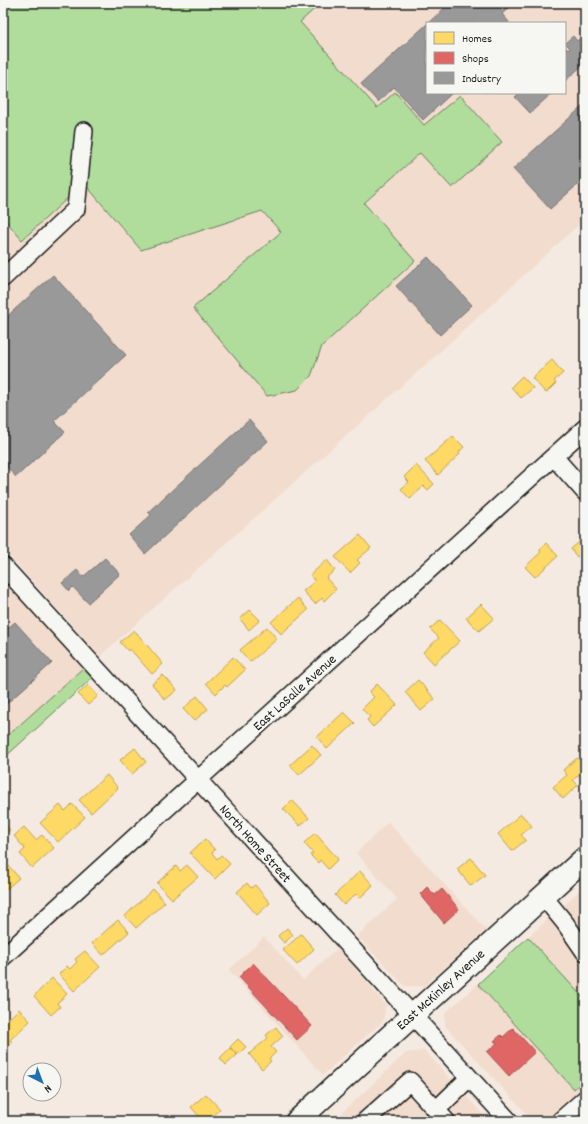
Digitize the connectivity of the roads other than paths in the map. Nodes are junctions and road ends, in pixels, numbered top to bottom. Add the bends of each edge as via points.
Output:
1 (84, 131) dead end
2 (3, 278) edge
3 (585, 428) edge
4 (554, 457) junction
5 (585, 492) edge
6 (3, 566) edge
7 (198, 779) junction
8 (585, 858) edge
9 (543, 896) junction
10 (585, 952) edge
11 (3, 957) edge
12 (411, 1015) junction
13 (469, 1078) junction
14 (585, 1099) edge
15 (441, 1115) edge
16 (505, 1120) edge
17 (297, 1121) edge
18 (365, 1121) edge
19 (560, 1121) edge

1 - 2 street via 76,209
3 - 4 street, East LaSalle Avenue
4 - 5 street
4 - 7 street, East LaSalle Avenue
6 - 7 street, North Home Street
7 - 11 street, East LaSalle Avenue
7 - 12 street, North Home Street
8 - 9 main road, East McKinley Avenue
9 - 10 street via 566,923
9 - 12 main road, East McKinley Avenue
12 - 13 street, North Home Street
12 - 17 main road, East McKinley Avenue
13 - 15 street
13 - 16 street, North Home Street
14 - 19 street
15 - 18 street via 410,1081

